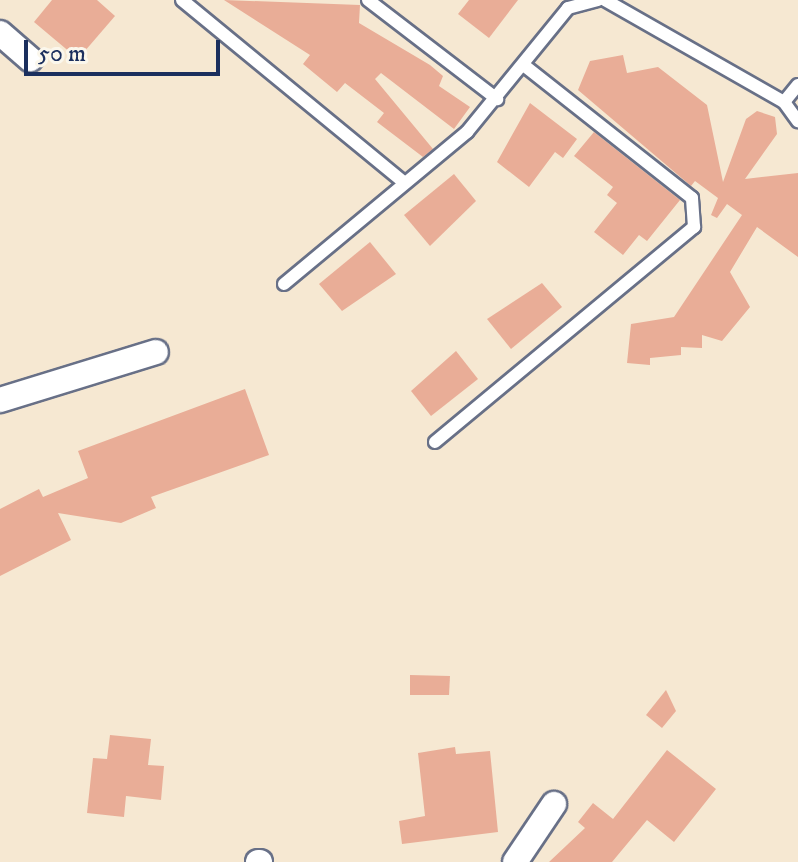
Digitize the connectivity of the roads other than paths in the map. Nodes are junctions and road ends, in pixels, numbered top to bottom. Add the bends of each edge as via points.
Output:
1 (182, 0) edge
2 (368, 0) edge
3 (598, 0) edge
4 (605, 0) edge
5 (0, 33) edge
6 (30, 59) dead end
7 (526, 67) junction
8 (798, 85) edge
9 (497, 99) junction
10 (784, 102) junction
11 (798, 121) edge
12 (405, 183) junction
13 (284, 284) dead end
14 (156, 352) dead end
15 (0, 400) edge
16 (435, 442) dead end
17 (554, 804) dead end
18 (515, 862) edge

1 - 12 lane
2 - 9 lane
3 - 7 lane via 568,8
4 - 10 lane
5 - 6 street
7 - 9 lane
7 - 16 lane via 699,210 694,227
8 - 10 lane
9 - 12 lane
10 - 11 lane
12 - 13 lane
14 - 15 street
17 - 18 street

